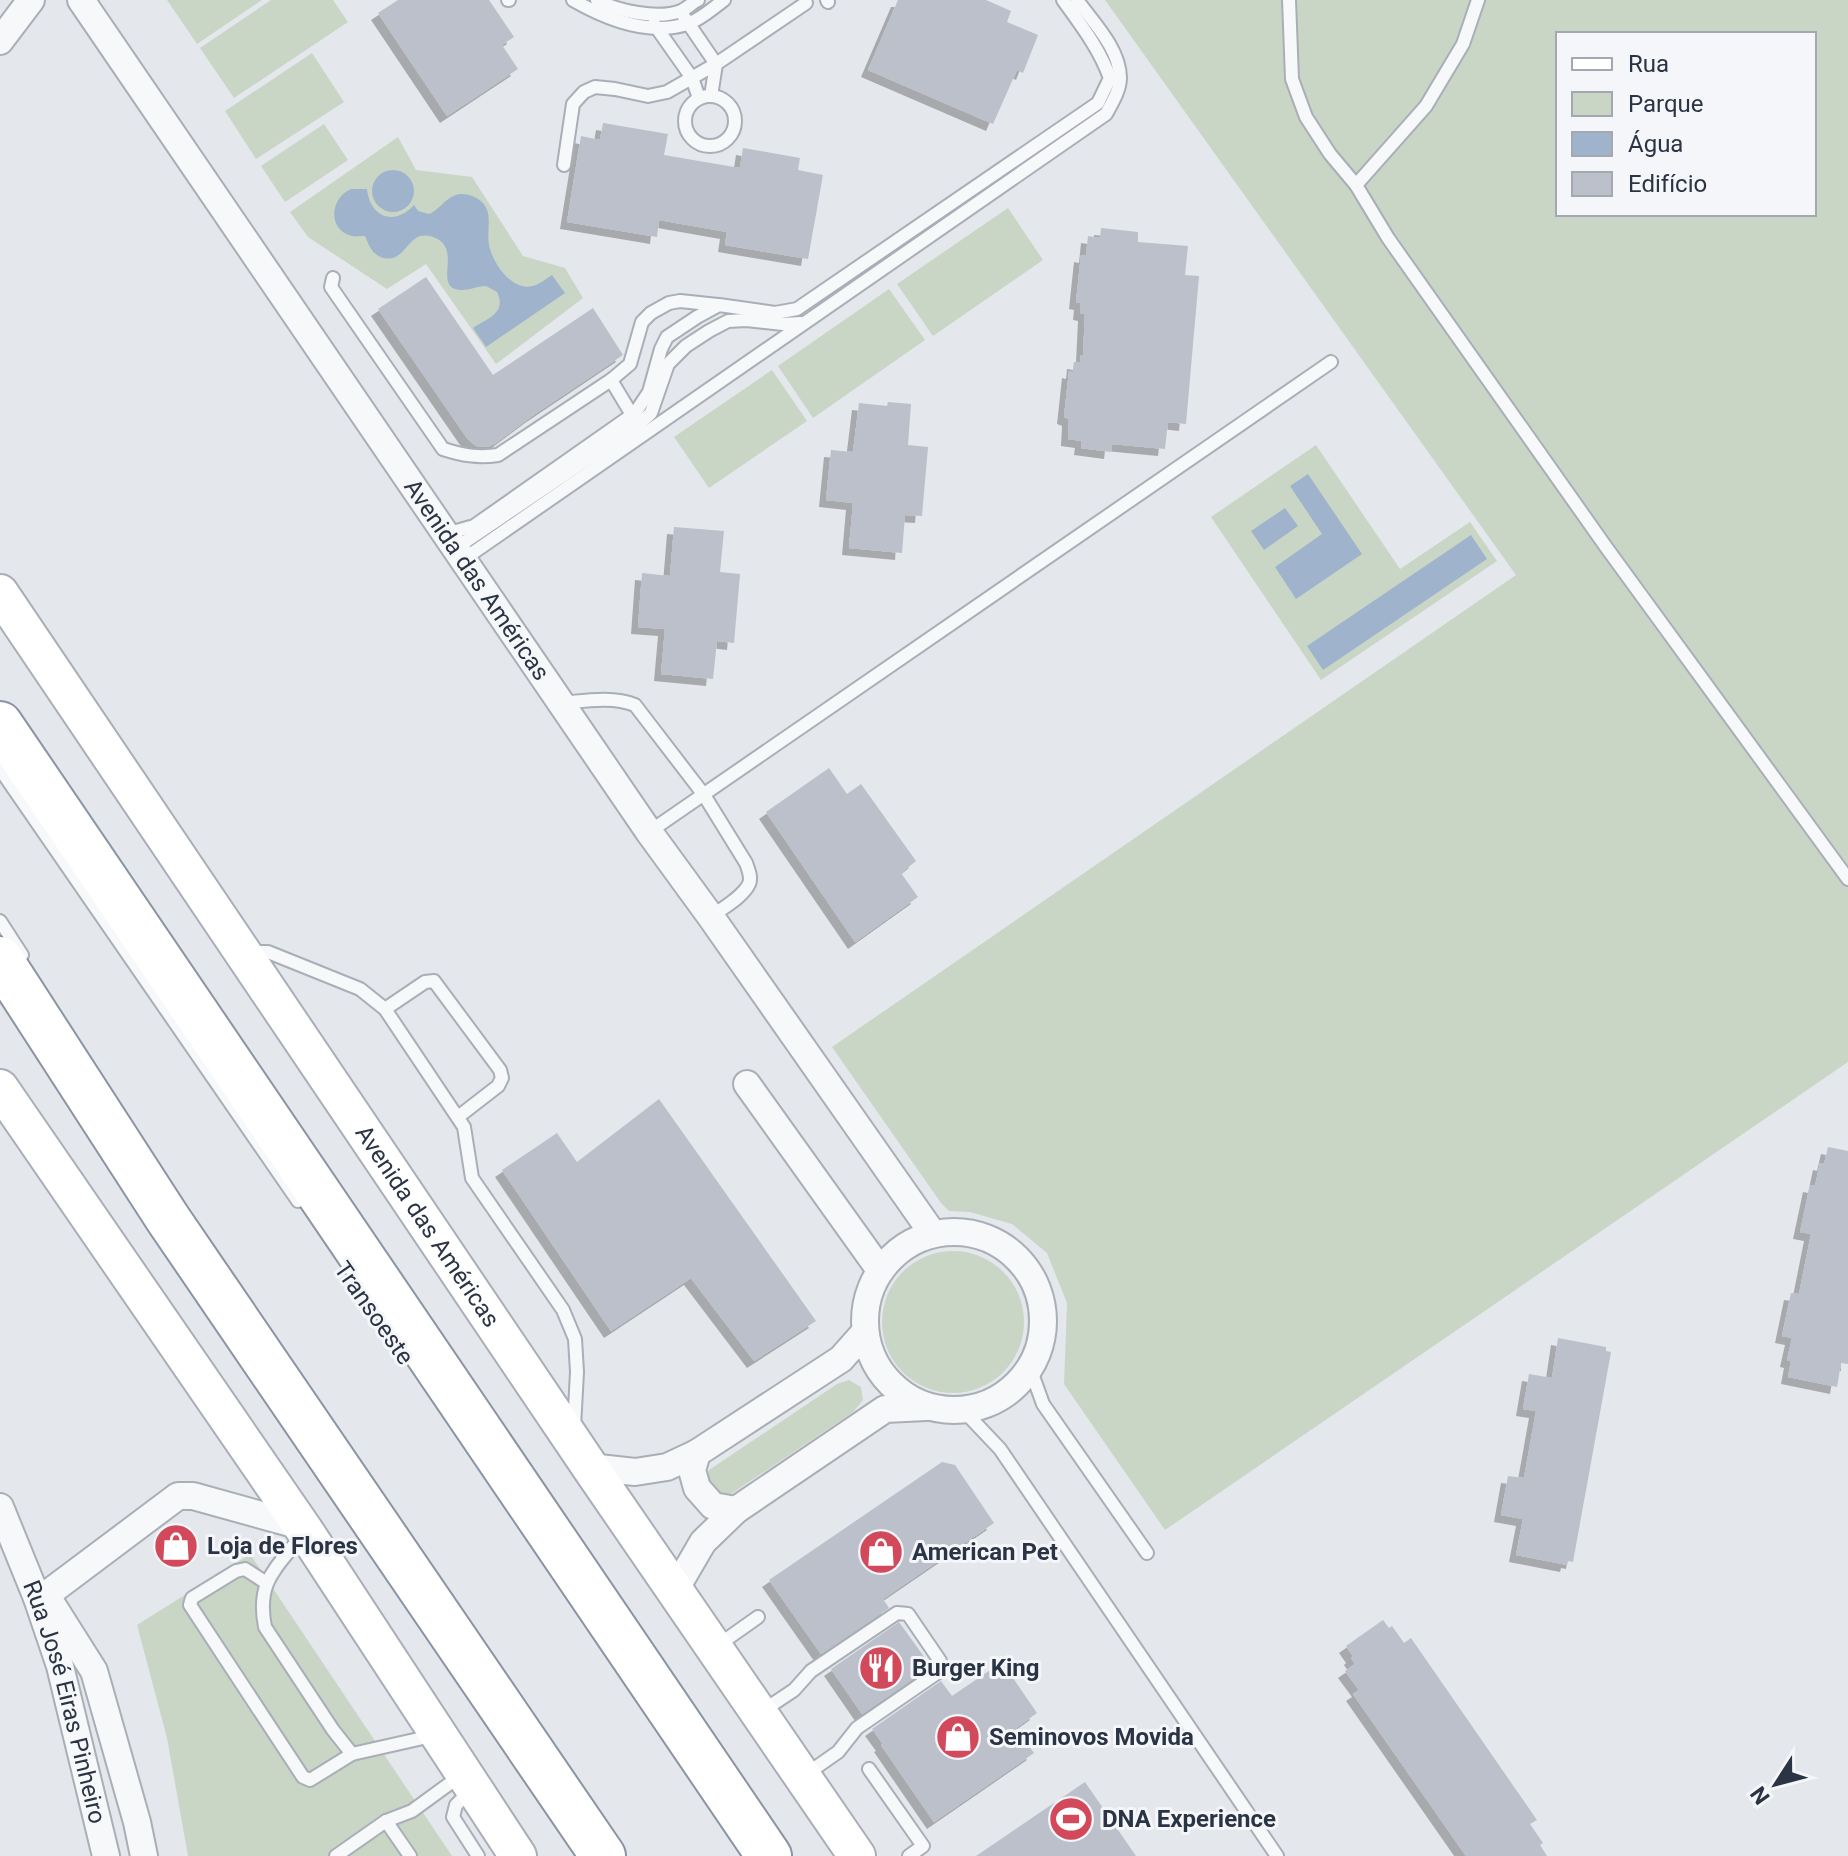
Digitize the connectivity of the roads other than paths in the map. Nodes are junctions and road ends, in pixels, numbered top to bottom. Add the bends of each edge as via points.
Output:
1 (31, 0) edge
2 (573, 0) edge
3 (597, 0) edge
4 (698, 0) edge
5 (724, 0) edge
6 (1063, 0) edge
7 (1077, 0) edge
8 (1289, 0) edge
9 (1478, 0) edge
10 (82, 1) edge
11 (806, 3) dead end
12 (680, 11) junction
13 (648, 15) junction
14 (688, 24) junction
15 (657, 28) junction
16 (0, 41) edge
17 (716, 64) junction
18 (692, 78) junction
19 (564, 165) dead end
20 (1356, 185) junction
21 (333, 278) dead end
22 (719, 305) junction
23 (802, 323) junction
24 (1331, 362) dead end
25 (611, 380) junction
26 (632, 415) junction
27 (455, 547) junction
28 (0, 593) edge
29 (561, 703) junction
30 (0, 724) edge
31 (0, 769) edge
32 (704, 795) junction
33 (649, 832) junction
34 (1848, 879) edge
35 (711, 917) junction
36 (0, 921) edge
37 (242, 951) junction
38 (13, 960) edge
39 (385, 1009) junction
40 (747, 1084) dead end
41 (0, 1088) edge
42 (458, 1117) junction
43 (307, 1214) dead end
44 (933, 1234) junction
45 (880, 1270) junction
46 (865, 1332) junction
47 (1030, 1368) junction
48 (926, 1407) junction
49 (964, 1411) junction
50 (697, 1453) junction
51 (582, 1455) junction
52 (0, 1507) edge
53 (736, 1510) junction
54 (303, 1528) junction
55 (1147, 1553) dead end
56 (265, 1582) junction
57 (675, 1590) junction
58 (41, 1597) junction
59 (758, 1617) dead end
60 (714, 1648) junction
61 (758, 1713) junction
62 (517, 1732) junction
63 (439, 1734) junction
64 (352, 1754) junction
65 (869, 1769) dead end
66 (802, 1777) junction
67 (470, 1780) junction
68 (386, 1821) junction
69 (106, 1856) edge
70 (144, 1856) edge
71 (336, 1856) edge
72 (410, 1856) edge
73 (478, 1856) edge
74 (518, 1856) edge
75 (581, 1856) edge
76 (603, 1856) edge
77 (769, 1856) edge
78 (857, 1856) edge
79 (909, 1856) edge
80 (1277, 1856) edge

1 - 16 street
2 - 15 lane via 615,21
3 - 13 lane
4 - 12 lane
5 - 14 lane
6 - 22 lane via 1094,42 1110,78 1098,103 797,309 775,313
7 - 23 lane via 1115,54 1120,79 1106,114
8 - 20 lane via 1292,79 1306,117
9 - 20 lane via 1463,44 1426,106
10 - 27 street, Avenida das Américas
11 - 17 lane
12 - 13 lane
12 - 14 lane
13 - 15 lane
14 - 15 lane
14 - 17 lane
15 - 18 lane
17 - 18 lane
17 - 18 lane via 705,97
18 - 19 lane via 648,96 595,87 584,92 573,104
20 - 34 lane via 1606,547
21 - 25 lane via 331,287 443,449 480,458 498,455
22 - 25 lane via 680,301 651,313 642,322 630,364
22 - 26 lane via 667,337 649,392
23 - 27 lane
23 - 27 lane via 728,321 686,346 668,364 651,413 638,425
24 - 32 lane
25 - 26 lane
26 - 27 lane via 474,526
27 - 29 street, Avenida das Américas
28 - 37 main road, Avenida das Américas
29 - 32 lane via 607,700 635,705
29 - 33 street, Avenida das Américas
30 - 77 highway
31 - 43 lane
32 - 33 lane
32 - 35 lane via 750,875 738,896
33 - 35 street, Avenida das Américas
35 - 44 street, Avenida das Américas
36 - 38 lane
37 - 39 lane via 268,952 294,962 360,989
37 - 51 main road, Avenida das Américas
38 - 62 highway via 168,1219
39 - 42 lane
39 - 42 lane via 434,981 500,1070 498,1086
40 - 45 street
41 - 54 main road
42 - 51 lane via 472,1178 563,1310 575,1339
44 - 45 street via 912,1241
44 - 47 street via 962,1231 990,1239 1015,1255 1033,1278 1042,1306 1043,1335
45 - 46 street via 870,1289
46 - 48 street via 871,1356 885,1378
46 - 50 street via 841,1359
47 - 49 street via 1016,1387 992,1403
47 - 55 lane via 1043,1404
48 - 49 street
48 - 53 street via 885,1409
49 - 80 lane via 1000,1449
50 - 51 street via 667,1467 635,1472
50 - 53 street via 692,1470 697,1488 713,1506
51 - 57 main road, Avenida das Américas
52 - 58 street, Rua José Eiras Pinheiro
53 - 57 street via 703,1542
54 - 56 lane
54 - 58 street via 178,1496
54 - 63 main road
56 - 64 lane via 265,1627
56 - 64 lane via 245,1569 236,1571 192,1598 190,1605 303,1777 310,1780
57 - 60 main road, Avenida das Américas
58 - 69 street, Rua José Eiras Pinheiro
58 - 70 street via 94,1671
59 - 60 lane
60 - 61 main road, Avenida das Américas
61 - 66 main road, Avenida das Américas
61 - 66 lane via 897,1613 908,1614 940,1661 937,1673 857,1728 838,1752
62 - 75 highway via 542,1792
62 - 76 highway
63 - 64 lane
63 - 67 main road
65 - 79 lane via 923,1846
66 - 78 main road, Avenida das Américas
67 - 68 lane
67 - 73 lane via 453,1817
67 - 74 main road
68 - 71 lane
68 - 72 lane

